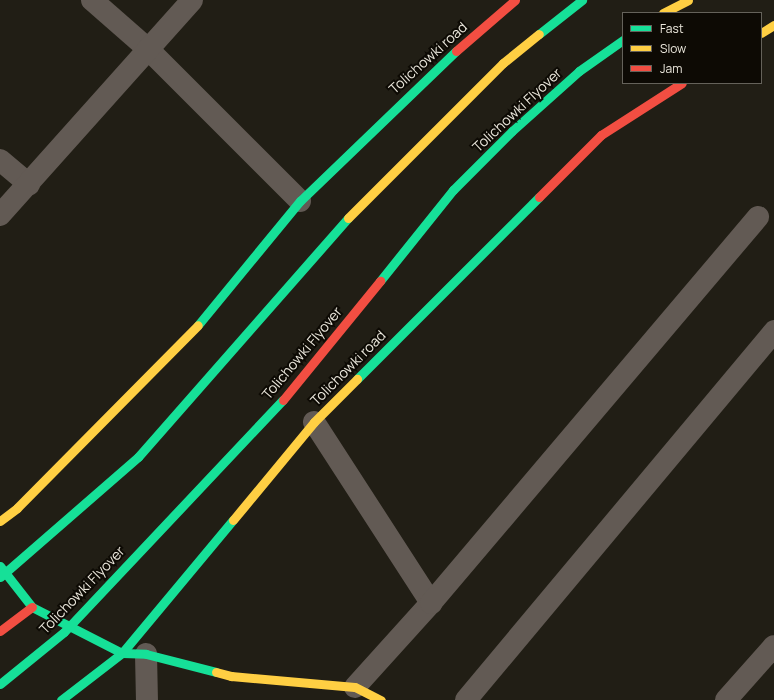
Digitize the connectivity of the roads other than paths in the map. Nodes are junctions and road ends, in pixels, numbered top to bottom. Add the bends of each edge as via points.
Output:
1 (92, 0) edge
2 (192, 0) edge
3 (515, 0) edge
4 (582, 0) edge
5 (688, 0) edge
6 (665, 12) edge
7 (774, 24) edge
8 (762, 32) edge
9 (622, 41) edge
10 (148, 49) junction
11 (680, 84) edge
12 (0, 160) edge
13 (29, 184) junction
14 (300, 201) junction
15 (0, 215) edge
16 (758, 217) dead end
17 (774, 331) edge
18 (314, 422) junction
19 (0, 521) edge
20 (0, 566) edge
21 (0, 577) edge
22 (431, 603) junction
23 (32, 608) junction
24 (0, 632) edge
25 (774, 646) edge
26 (122, 652) junction
27 (146, 654) junction
28 (0, 684) edge
29 (356, 688) junction
30 (61, 700) edge
31 (147, 700) edge
32 (381, 700) edge
33 (466, 700) edge
34 (726, 700) edge

1 - 10 street
2 - 10 street
3 - 14 main road, Tolichowki road via 431,72
4 - 21 main road, bridge via 503,63 343,223 138,457
5 - 6 main road
7 - 8 main road
9 - 28 main road, Tolichowki Flyover, bridge via 574,76 512,131 453,190 290,392 64,632
10 - 13 street
10 - 14 street
11 - 18 main road, Tolichowki road via 601,135
12 - 13 street
13 - 15 street
14 - 19 main road, Tolichowki road via 210,313 17,508
16 - 22 street
17 - 33 street
18 - 22 street
18 - 26 main road, Tolichowki road
20 - 23 main road
22 - 29 street
23 - 24 main road
23 - 26 main road
25 - 34 street
26 - 27 main road
26 - 30 main road, Tolichowki road
27 - 29 main road via 231,676
27 - 31 street
29 - 32 main road

